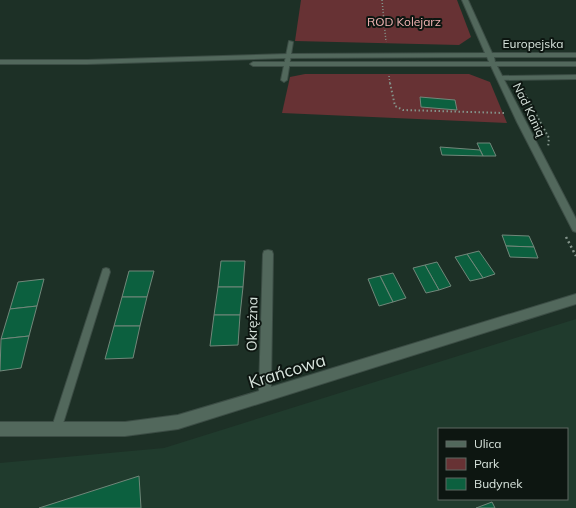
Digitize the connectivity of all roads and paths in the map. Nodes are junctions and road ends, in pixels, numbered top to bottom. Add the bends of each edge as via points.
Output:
1 (382, 0) edge
2 (465, 0) edge
3 (291, 42) dead end
4 (386, 42) dead end
5 (489, 55) junction
6 (576, 55) edge
7 (288, 56) junction
8 (0, 62) edge
9 (87, 62) junction
10 (287, 64) junction
11 (493, 64) junction
12 (576, 64) edge
13 (389, 76) dead end
14 (576, 77) edge
15 (500, 78) junction
16 (515, 78) junction
17 (284, 80) dead end
18 (517, 113) junction
19 (547, 151) dead end
20 (576, 228) edge
21 (268, 254) dead end
22 (106, 272) dead end
23 (576, 299) edge
24 (265, 395) junction
25 (0, 428) edge
26 (56, 430) junction

1 - 4 path
2 - 5 street, Nad Kanią
3 - 7 lane
5 - 6 street, Europejska
5 - 7 street, Europejska
5 - 11 street, Nad Kanią
7 - 9 street, Europejska
7 - 10 lane
8 - 9 street
9 - 10 street, Europejska
10 - 11 street, Europejska
10 - 17 lane
11 - 12 street, Europejska
11 - 15 street, Nad Kanią
13 - 18 path via 396,106 403,110
14 - 16 lane
15 - 16 lane
15 - 18 street, Nad Kanią
16 - 19 path via 549,138
18 - 20 street, Nad Kanią
21 - 24 street, Okrężna
22 - 26 lane
23 - 24 street, Krańcowa
24 - 26 street, Krańcowa via 178,422 125,429
25 - 26 street, Krańcowa

